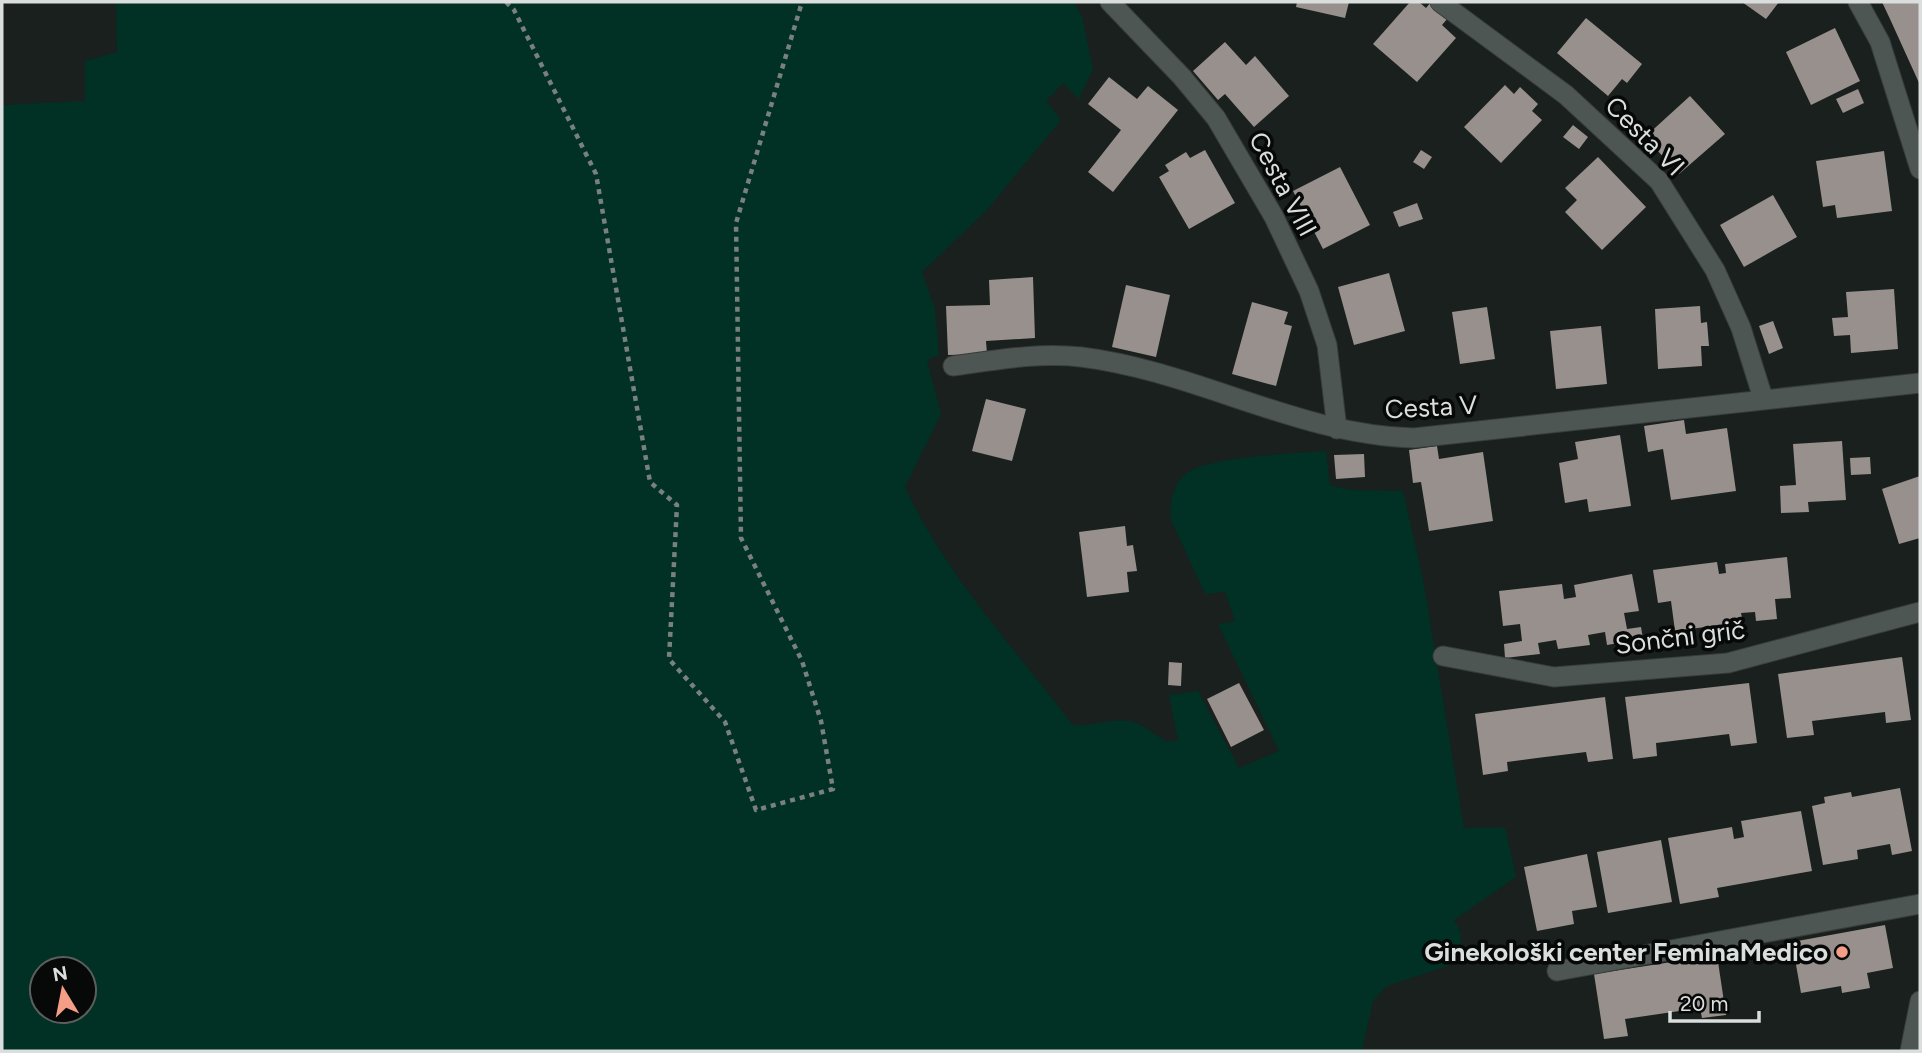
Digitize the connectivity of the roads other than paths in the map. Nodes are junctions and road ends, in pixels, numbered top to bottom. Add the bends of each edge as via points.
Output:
1 (1110, 2) edge
2 (1440, 2) edge
3 (1858, 2) edge
4 (1920, 169) edge
5 (953, 366) dead end
6 (1920, 383) edge
7 (1763, 398) junction
8 (1337, 429) junction
9 (1920, 612) edge
10 (1443, 656) dead end
11 (1920, 904) edge
12 (1557, 971) dead end
13 (1920, 1001) edge
14 (1910, 1051) edge

1 - 8 street, Cesta VIII via 1216,118 1274,217 1327,345
2 - 7 street, Cesta VI via 1566,95 1659,181 1715,270 1741,328
3 - 4 street via 1880,42
5 - 8 street, Cesta V via 1039,355 1082,357 1172,376
6 - 7 street, Cesta V
7 - 8 street, Cesta V via 1414,438
9 - 10 street, Sončni grič via 1728,663 1555,677
11 - 12 street
13 - 14 street

